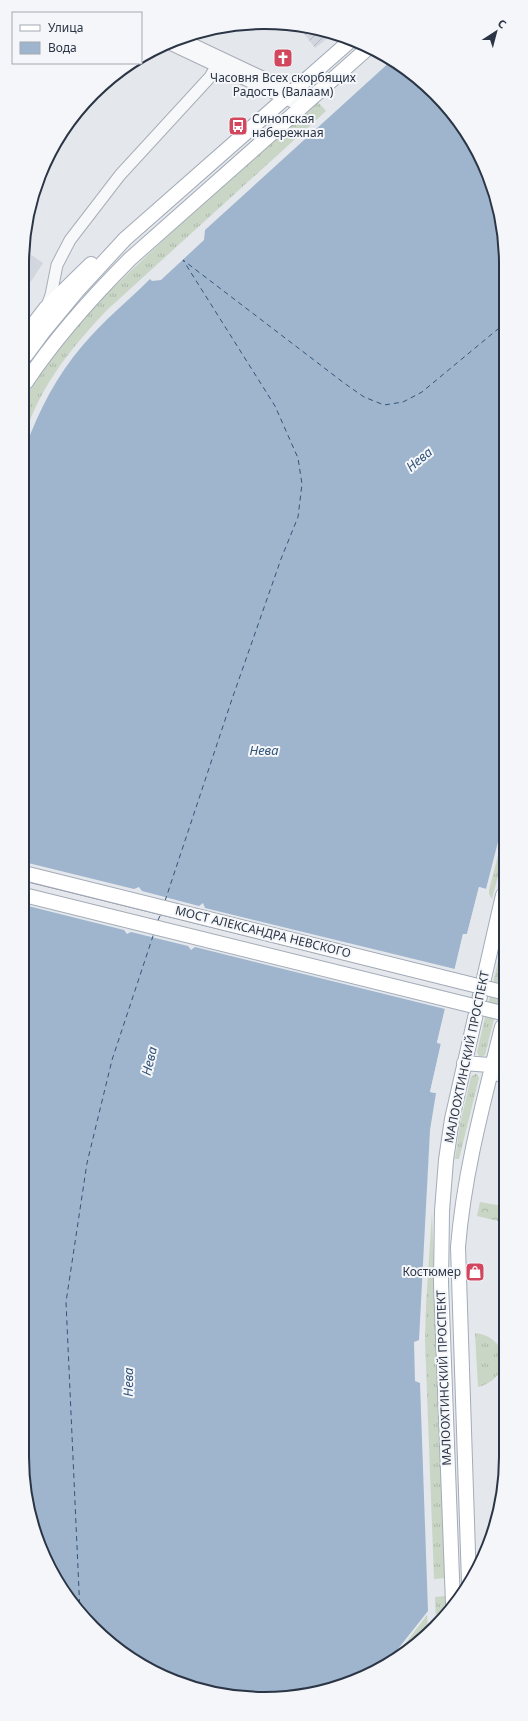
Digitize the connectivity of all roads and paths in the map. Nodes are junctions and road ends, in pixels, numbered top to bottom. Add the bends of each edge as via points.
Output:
1 (187, 42) edge
2 (347, 44) edge
3 (176, 46) edge
4 (364, 51) edge
5 (219, 62) junction
6 (288, 95) junction
7 (301, 106) junction
8 (125, 240) junction
9 (46, 308) junction
10 (29, 329) edge
11 (29, 351) edge
12 (29, 378) edge
13 (29, 874) edge
14 (29, 896) edge
15 (499, 934) edge
16 (499, 991) edge
17 (499, 1012) edge
18 (499, 1053) edge
19 (464, 1063) junction
20 (497, 1070) edge
21 (469, 1573) edge
22 (453, 1596) edge

1 - 5 street
2 - 6 main road
3 - 5 street
4 - 7 main road
5 - 6 street
5 - 9 street via 210,77 110,187 70,240 57,265
6 - 7 street
6 - 8 main road
7 - 12 main road via 130,259 64,329
8 - 9 main road via 107,250
8 - 11 main road via 62,309
9 - 10 main road
13 - 16 main road, МОСТ АЛЕКСАНДРА НЕВСКОГО, bridge
14 - 17 main road, МОСТ АЛЕКСАНДРА НЕВСКОГО, bridge
15 - 19 main road, МАЛООХТИНСКИЙ ПРОСПЕКТ
18 - 20 main road, МАЛООХТИНСКИЙ ПРОСПЕКТ
19 - 20 main road
19 - 22 main road, МАЛООХТИНСКИЙ ПРОСПЕКТ via 446,1160 441,1250
20 - 21 main road, МАЛООХТИНСКИЙ ПРОСПЕКТ via 466,1177 458,1247

